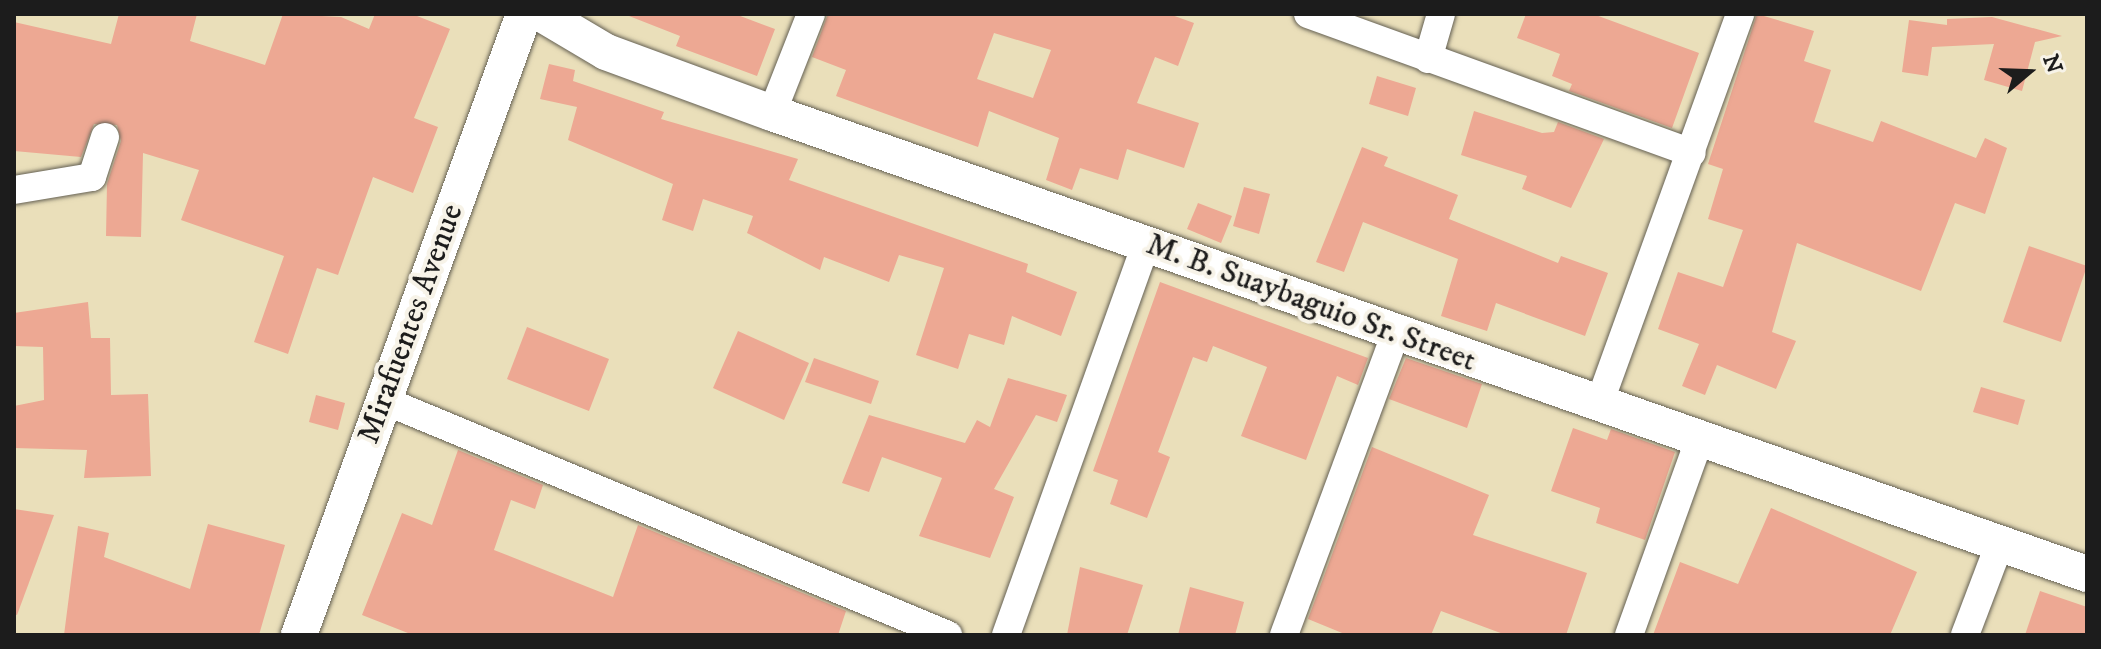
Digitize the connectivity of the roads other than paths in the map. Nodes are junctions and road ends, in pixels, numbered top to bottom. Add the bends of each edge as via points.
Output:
1 (524, 14) edge
2 (542, 14) edge
3 (811, 14) edge
4 (1308, 14) edge
5 (1441, 14) edge
6 (1740, 14) edge
7 (1428, 59) junction
8 (772, 113) junction
9 (105, 137) dead end
10 (1692, 153) junction
11 (14, 190) edge
12 (1146, 244) junction
13 (1395, 335) junction
14 (383, 400) junction
15 (1599, 404) junction
16 (1700, 438) junction
17 (2000, 543) junction
18 (2087, 574) edge
19 (299, 635) edge
20 (948, 635) edge
21 (1006, 635) edge
22 (1284, 635) edge
23 (1629, 635) edge
24 (1965, 635) edge

1 - 14 street, Mirafuentes Avenue
2 - 8 street, M. B. Suaybaguio Sr. Street via 606,52
3 - 8 street
4 - 7 street
5 - 7 street
6 - 10 street
7 - 10 street
8 - 12 street, M. B. Suaybaguio Sr. Street
9 - 11 street via 92,177
10 - 15 street
12 - 13 street, M. B. Suaybaguio Sr. Street
12 - 21 street
13 - 15 street, M. B. Suaybaguio Sr. Street
13 - 22 street
14 - 19 street, Mirafuentes Avenue
14 - 20 street
15 - 16 street, M. B. Suaybaguio Sr. Street
16 - 17 street, M. B. Suaybaguio Sr. Street
16 - 23 street
17 - 18 street, M. B. Suaybaguio Sr. Street
17 - 24 street

